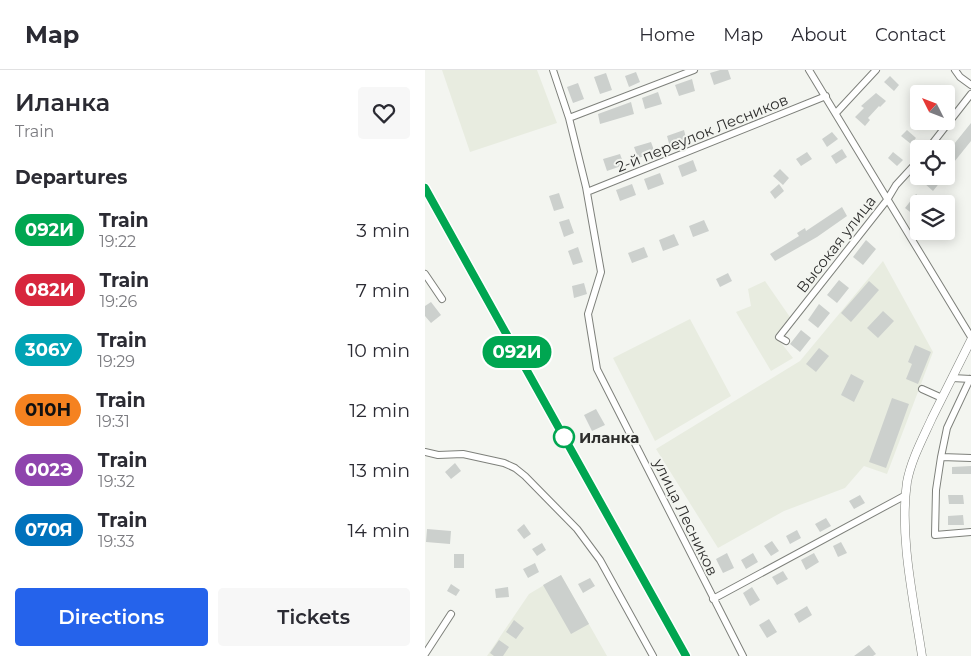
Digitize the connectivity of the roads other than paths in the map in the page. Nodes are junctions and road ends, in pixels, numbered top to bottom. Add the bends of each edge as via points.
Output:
1 (553, 70) edge
2 (694, 70) edge
3 (809, 70) edge
4 (876, 70) edge
5 (955, 70) edge
6 (971, 85) edge
7 (971, 94) edge
8 (826, 96) junction
9 (836, 113) junction
10 (569, 118) junction
11 (935, 140) edge
12 (910, 170) edge
13 (587, 192) junction
14 (887, 200) junction
15 (425, 274) edge
16 (442, 299) dead end
17 (971, 338) edge
18 (786, 342) dead end
19 (952, 378) junction
20 (970, 379) edge
21 (922, 389) dead end
22 (942, 398) junction
23 (425, 452) edge
24 (941, 457) junction
25 (971, 458) edge
26 (906, 496) junction
27 (971, 532) edge
28 (713, 599) junction
29 (451, 614) dead end
30 (425, 654) edge
31 (653, 656) edge
32 (743, 656) edge
33 (922, 656) edge

1 - 10 street, улица Лесников
2 - 10 street
3 - 8 street
4 - 9 street
5 - 6 street
7 - 11 street
8 - 9 street
8 - 13 street, 2-й переулок Лесников
9 - 14 street
10 - 13 street, улица Лесников
12 - 14 street, Высокая улица
13 - 28 street, улица Лесников via 601,272 588,314 597,369
14 - 17 street
14 - 18 street, Высокая улица via 779,337
15 - 16 street
17 - 19 main road
19 - 20 street
19 - 22 main road
20 - 24 street via 947,428
21 - 22 street
22 - 26 main road via 913,462
23 - 31 street via 463,454 504,462 525,476 577,529 600,560
24 - 25 street
24 - 27 street via 935,535
26 - 28 street
26 - 33 main road via 909,566
28 - 32 street, улица Лесников
29 - 30 street

